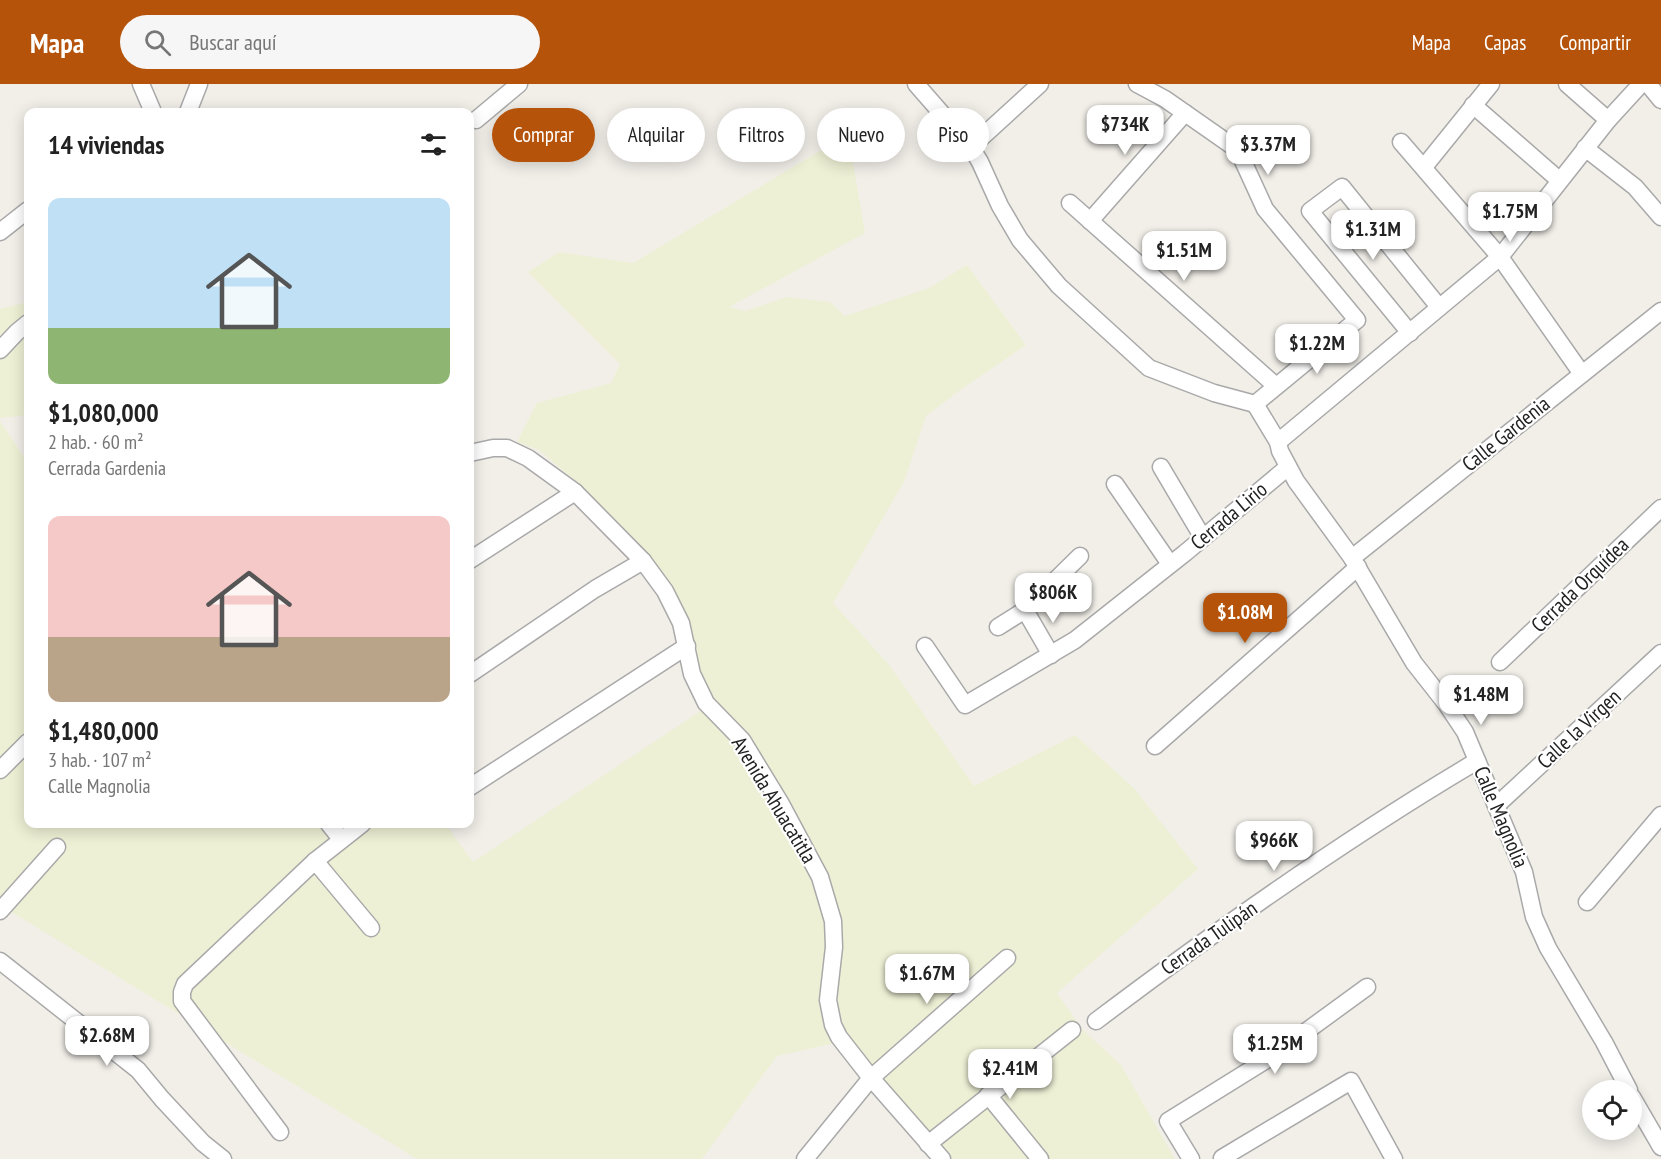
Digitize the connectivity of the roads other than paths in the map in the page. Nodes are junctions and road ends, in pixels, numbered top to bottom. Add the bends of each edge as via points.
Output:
1 (141, 84) edge
2 (199, 84) edge
3 (519, 84) edge
4 (916, 84) edge
5 (1040, 84) edge
6 (1137, 84) edge
7 (1491, 84) edge
8 (1568, 84) edge
9 (1641, 84) edge
10 (1648, 84) edge
11 (1661, 100) edge
12 (1473, 105) junction
13 (151, 108) edge
14 (190, 108) edge
15 (937, 108) edge
16 (1185, 112) junction
17 (476, 120) dead end
18 (1608, 120) junction
19 (989, 131) edge
20 (1401, 142) dead end
21 (1585, 148) junction
22 (980, 162) edge
23 (1424, 167) junction
24 (1559, 180) junction
25 (1070, 203) dead end
26 (24, 213) edge
27 (1661, 217) edge
28 (1090, 221) junction
29 (0, 232) edge
30 (1500, 257) junction
31 (1439, 308) junction
32 (1661, 311) edge
33 (24, 326) edge
34 (1410, 333) junction
35 (0, 350) edge
36 (1582, 374) junction
37 (1276, 386) junction
38 (1255, 404) junction
39 (1278, 442) junction
40 (474, 452) edge
41 (1161, 467) dead end
42 (1288, 467) junction
43 (1115, 484) dead end
44 (575, 492) junction
45 (1661, 508) edge
46 (1203, 538) junction
47 (1080, 556) dead end
48 (474, 557) edge
49 (643, 561) junction
50 (1355, 563) junction
51 (1170, 564) junction
52 (1025, 610) junction
53 (998, 627) dead end
54 (687, 646) junction
55 (925, 646) dead end
56 (1661, 653) edge
57 (1051, 655) junction
58 (1500, 662) dead end
59 (474, 671) edge
60 (24, 745) edge
61 (1155, 746) dead end
62 (1477, 761) junction
63 (0, 770) edge
64 (474, 784) edge
65 (1496, 806) junction
66 (1661, 814) edge
67 (332, 828) edge
68 (356, 828) edge
69 (341, 839) junction
70 (57, 847) dead end
71 (315, 861) junction
72 (1587, 902) dead end
73 (0, 911) edge
74 (371, 928) dead end
75 (1007, 958) dead end
76 (0, 961) edge
77 (1367, 987) dead end
78 (1096, 1021) dead end
79 (1072, 1030) dead end
80 (871, 1078) junction
81 (1624, 1080) edge
82 (988, 1095) junction
83 (1642, 1114) edge
84 (280, 1132) dead end
85 (928, 1144) junction
86 (1661, 1147) edge
87 (223, 1159) edge
88 (805, 1159) edge
89 (941, 1159) edge
90 (1040, 1159) edge
91 (1191, 1159) edge
92 (1222, 1159) edge
93 (1394, 1159) edge

1 - 13 street
2 - 14 street
3 - 17 street
4 - 15 street
5 - 19 street
6 - 16 street
7 - 12 street
8 - 18 street
9 - 18 street
10 - 11 street
12 - 23 street
12 - 24 street
16 - 28 street
16 - 37 street via 1238,150 1265,209 1357,320
18 - 21 street
20 - 23 street
21 - 24 street
21 - 27 street via 1635,187
22 - 38 street via 1020,240 1059,286 1149,368
23 - 30 street
24 - 30 street
25 - 28 street
26 - 29 street
28 - 37 street
30 - 31 street
30 - 36 street
31 - 34 street
31 - 34 street via 1342,187 1310,211
32 - 36 street, Calle Gardenia
33 - 35 street
34 - 39 street
36 - 50 street, Calle Gardenia
37 - 38 street
38 - 39 street, Calle Magnolia
39 - 42 street, Calle Magnolia
40 - 44 street, Avenida Ahuacatitla via 507,448
41 - 46 street
42 - 46 street, Cerrada Lirio
42 - 50 street, Calle Magnolia
43 - 51 street, Cerrada Lirio
44 - 48 street
44 - 49 street, Avenida Ahuacatitla
45 - 58 street, Cerrada Orquídea
46 - 51 street, Cerrada Lirio
47 - 52 street
49 - 54 street, Avenida Ahuacatitla via 674,608
49 - 59 street
50 - 61 street, Calle Gardenia
50 - 62 street, Calle Magnolia via 1414,663 1465,732
51 - 57 street, Cerrada Lirio
52 - 53 street
52 - 57 street
54 - 64 street
54 - 80 street, Avenida Ahuacatitla via 692,674 706,703 746,746 820,877 833,921 828,1000 833,1025
55 - 57 street, Cerrada Lirio via 965,705
56 - 65 street, Calle la Virgen
60 - 63 street
62 - 65 street, Calle Magnolia
62 - 78 street, Cerrada Tulipán via 1188,951
65 - 81 street, Calle Magnolia via 1524,872 1534,917 1548,948
66 - 72 street
67 - 69 street
68 - 69 street
69 - 71 street
70 - 73 street
71 - 74 street
71 - 84 street via 185,984 182,992 182,1000
75 - 80 street
76 - 87 street via 138,1070 203,1143
77 - 91 street via 1271,1057 1168,1121
79 - 82 street
80 - 85 street
80 - 88 street
82 - 85 street
82 - 90 street
83 - 86 street
85 - 89 street
92 - 93 street via 1351,1081

